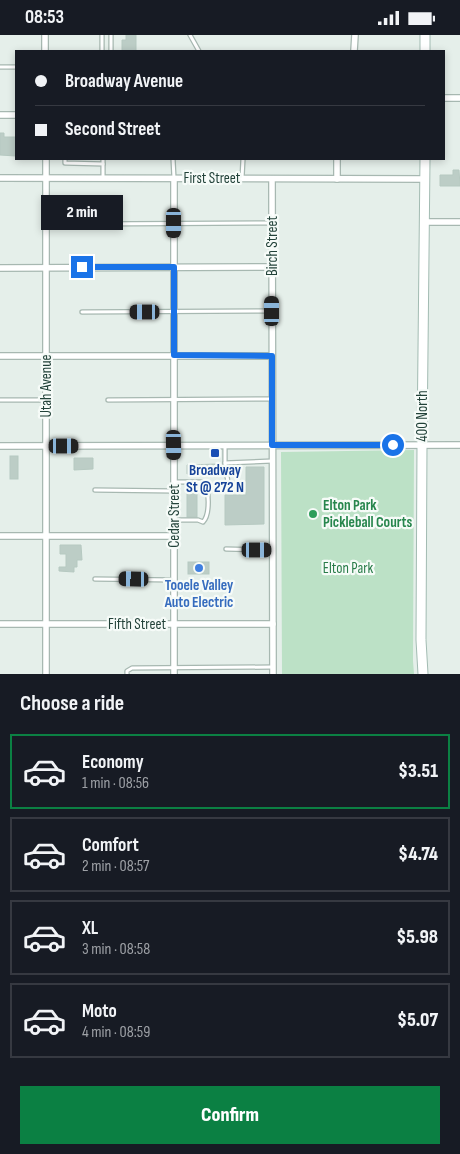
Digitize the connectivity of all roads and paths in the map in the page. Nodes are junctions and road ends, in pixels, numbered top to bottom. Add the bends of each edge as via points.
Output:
1 (45, 35) edge
2 (102, 35) edge
3 (111, 35) edge
4 (190, 35) edge
5 (355, 35) edge
6 (426, 35) edge
7 (45, 50) edge
8 (102, 50) edge
9 (111, 50) edge
10 (198, 50) edge
11 (354, 50) edge
12 (425, 50) edge
13 (0, 67) edge
14 (15, 67) edge
15 (445, 97) edge
16 (460, 98) edge
17 (0, 115) edge
18 (15, 115) edge
19 (46, 160) edge
20 (64, 160) edge
21 (103, 160) edge
22 (174, 160) edge
23 (242, 160) edge
24 (338, 160) edge
25 (425, 160) edge
26 (103, 164) junction
27 (0, 178) edge
28 (242, 178) junction
29 (46, 179) junction
30 (103, 179) junction
31 (174, 179) junction
32 (272, 179) junction
33 (337, 179) junction
34 (425, 179) junction
35 (423, 222) junction
36 (460, 222) edge
37 (174, 223) junction
38 (272, 223) junction
39 (93, 224) dead end
40 (46, 267) junction
41 (174, 267) junction
42 (272, 267) junction
43 (0, 268) edge
44 (272, 311) junction
45 (82, 312) dead end
46 (174, 312) junction
47 (174, 355) junction
48 (0, 356) edge
49 (46, 356) junction
50 (272, 356) junction
51 (174, 399) junction
52 (272, 399) junction
53 (0, 400) edge
54 (46, 400) junction
55 (108, 400) dead end
56 (174, 445) junction
57 (225, 445) junction
58 (272, 445) junction
59 (422, 445) junction
60 (460, 445) edge
61 (0, 446) edge
62 (46, 446) junction
63 (273, 461) junction
64 (225, 463) junction
65 (174, 482) junction
66 (229, 489) dead end
67 (96, 490) dead end
68 (174, 491) junction
69 (174, 520) junction
70 (174, 535) junction
71 (0, 536) edge
72 (46, 536) junction
73 (226, 549) dead end
74 (273, 550) junction
75 (95, 579) dead end
76 (174, 580) junction
77 (0, 624) edge
78 (46, 624) junction
79 (174, 624) junction
80 (273, 624) junction
81 (174, 671) edge
82 (273, 671) edge
83 (46, 674) edge
84 (127, 674) edge
85 (423, 674) edge

1 - 7 street
2 - 8 lane
3 - 9 lane
4 - 10 lane
5 - 11 street
6 - 12 street
13 - 14 lane
15 - 16 street
17 - 18 street
19 - 29 street, Utah Avenue
20 - 26 lane via 65,163
21 - 26 lane
22 - 31 lane
23 - 28 lane
24 - 33 street
25 - 34 street, 400 North
26 - 30 lane
27 - 29 street, First Street
28 - 31 street, First Street
28 - 32 street, First Street
29 - 30 street, First Street
29 - 40 street, Utah Avenue
30 - 31 street, First Street
31 - 37 street, Cedar Street
32 - 33 street, First Street
32 - 38 street, Birch Street
33 - 34 street, First Street
34 - 35 street, 400 North
35 - 36 street
35 - 59 street, 400 North
37 - 38 lane
37 - 39 lane
37 - 41 street, Cedar Street
38 - 42 street, Birch Street
40 - 41 street
40 - 43 street
40 - 49 street, Utah Avenue
41 - 42 street
41 - 46 street, Cedar Street
42 - 44 street, Birch Street
44 - 46 lane
44 - 50 street, Birch Street
45 - 46 lane
46 - 47 street, Cedar Street
47 - 49 street
47 - 50 street
47 - 51 street, Cedar Street
48 - 49 street
49 - 54 street, Utah Avenue
50 - 52 street, Birch Street
51 - 52 lane
51 - 55 lane
51 - 56 street, Cedar Street
52 - 58 street, Birch Street
53 - 54 lane
54 - 62 street, Utah Avenue
56 - 57 street
56 - 62 street
56 - 65 street, Cedar Street
57 - 58 street
57 - 64 lane
58 - 59 street
58 - 63 street, Birch Street
59 - 60 street
59 - 85 street, 400 North
61 - 62 street
62 - 72 street, Utah Avenue
63 - 64 lane
63 - 74 street, Birch Street
64 - 66 lane
65 - 68 street, Cedar Street
65 - 69 lane via 203,482 207,488 206,519 203,522
67 - 68 lane
68 - 69 street, Cedar Street
69 - 70 street, Cedar Street
70 - 72 street
70 - 76 street, Cedar Street
71 - 72 street
72 - 78 street, Utah Avenue
73 - 74 lane
74 - 80 street, Birch Street
75 - 76 lane
76 - 79 street, Cedar Street
77 - 78 street, Fifth Street
78 - 79 street, Fifth Street
78 - 83 street, Utah Avenue
79 - 80 street, Fifth Street
79 - 81 street, Cedar Street
80 - 82 street, Birch Street
81 - 82 lane
81 - 84 lane via 132,668

